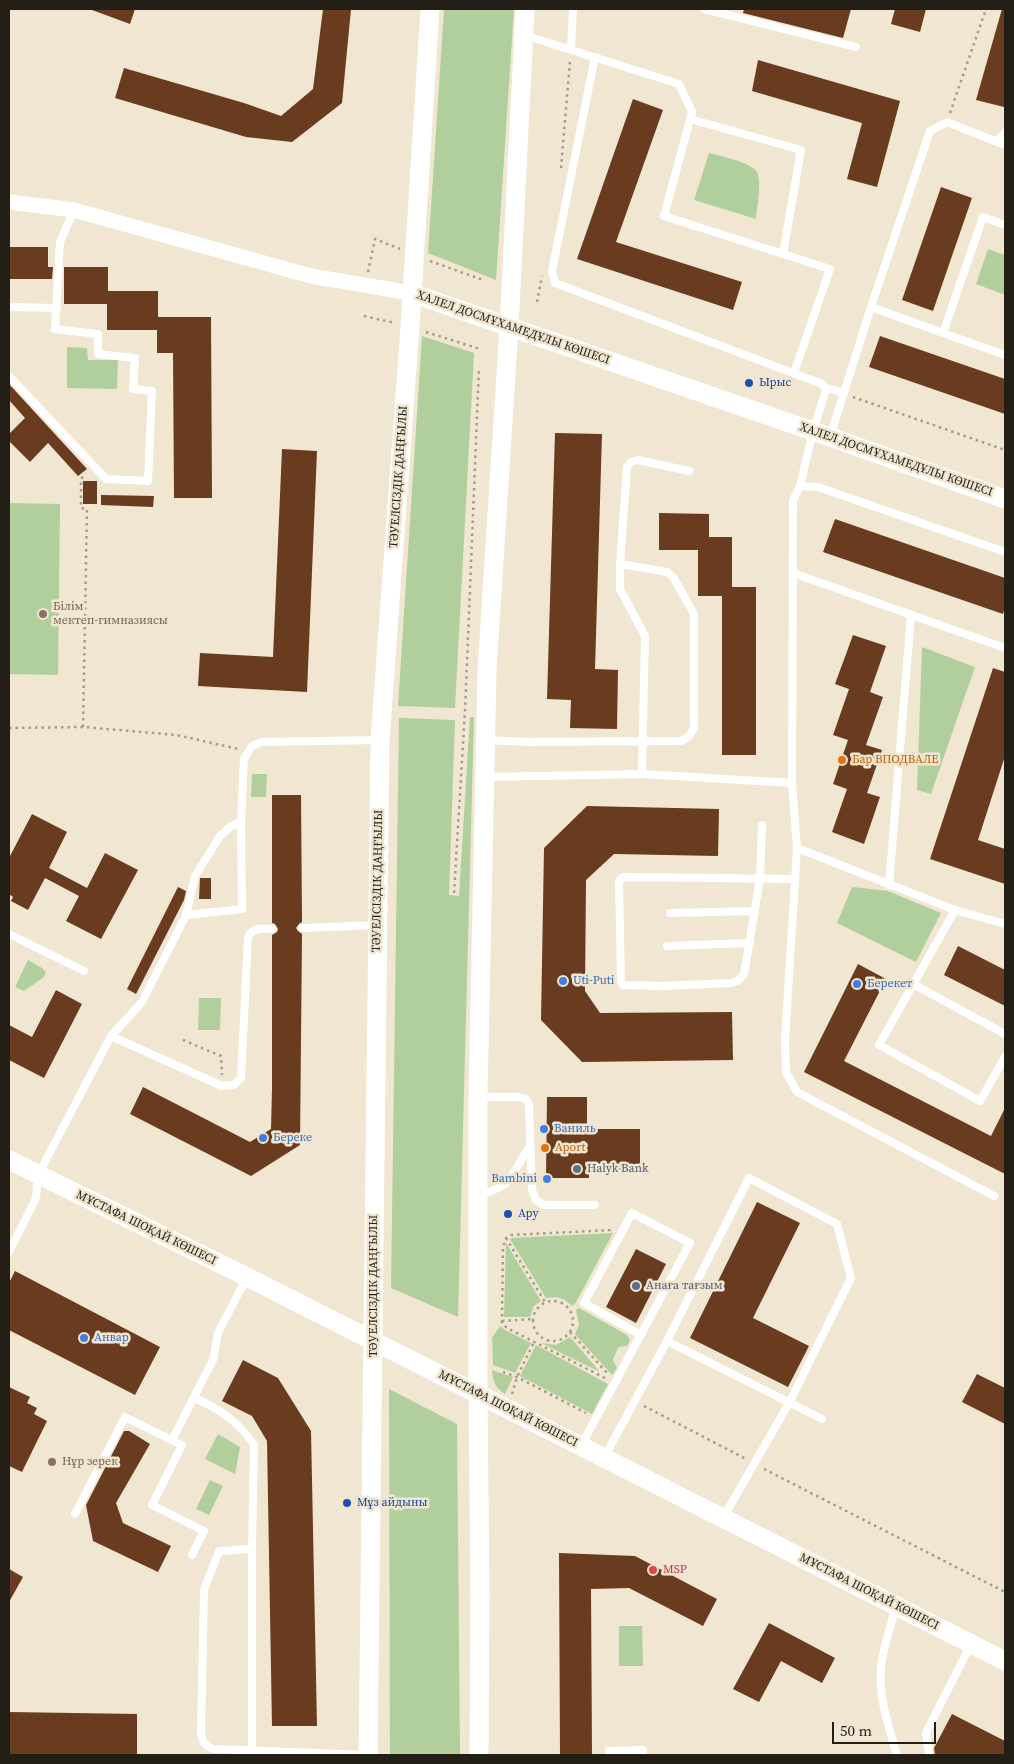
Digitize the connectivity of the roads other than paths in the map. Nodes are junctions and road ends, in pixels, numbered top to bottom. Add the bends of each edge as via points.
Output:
1 (430, 9) edge
2 (526, 9) edge
3 (573, 9) edge
4 (704, 9) edge
5 (524, 35) junction
6 (856, 47) dead end
7 (571, 49) junction
8 (595, 57) junction
9 (690, 119) junction
10 (1005, 133) edge
11 (996, 141) junction
12 (1005, 145) edge
13 (9, 202) edge
14 (74, 210) junction
15 (1005, 225) edge
16 (783, 254) junction
17 (411, 293) junction
18 (9, 307) edge
19 (57, 308) junction
20 (870, 308) junction
21 (509, 328) junction
22 (942, 333) junction
23 (1005, 355) edge
24 (794, 373) junction
25 (9, 376) edge
26 (824, 387) junction
27 (844, 393) junction
28 (821, 434) junction
29 (689, 471) dead end
30 (800, 486) junction
31 (1005, 499) edge
32 (1005, 552) edge
33 (620, 564) junction
34 (793, 573) junction
35 (911, 616) junction
36 (1005, 648) edge
37 (380, 740) junction
38 (486, 740) junction
39 (643, 741) junction
40 (642, 774) junction
41 (485, 777) junction
42 (792, 782) junction
43 (241, 822) junction
44 (762, 825) dead end
45 (797, 848) junction
46 (760, 879) junction
47 (795, 879) junction
48 (889, 885) junction
49 (955, 910) junction
50 (755, 911) junction
51 (670, 913) dead end
52 (186, 915) junction
53 (1005, 924) edge
54 (378, 925) junction
55 (302, 928) dead end
56 (272, 929) dead end
57 (9, 934) edge
58 (750, 943) junction
59 (667, 946) dead end
60 (84, 971) dead end
61 (913, 984) junction
62 (1005, 1034) edge
63 (111, 1036) junction
64 (1005, 1057) edge
65 (478, 1097) junction
66 (529, 1147) junction
67 (9, 1160) edge
68 (38, 1175) junction
69 (994, 1196) dead end
70 (478, 1198) junction
71 (595, 1205) dead end
72 (11, 1240) edge
73 (9, 1252) edge
74 (247, 1277) junction
75 (641, 1335) junction
76 (372, 1340) junction
77 (667, 1341) junction
78 (478, 1394) junction
79 (194, 1398) junction
80 (789, 1403) junction
81 (822, 1420) dead end
82 (172, 1440) junction
83 (582, 1446) junction
84 (604, 1458) junction
85 (75, 1514) dead end
86 (723, 1518) junction
87 (252, 1548) junction
88 (192, 1555) dead end
89 (896, 1606) junction
90 (971, 1644) junction
91 (1005, 1662) edge
92 (252, 1750) junction
93 (368, 1755) edge
94 (479, 1755) edge
95 (609, 1755) edge
96 (643, 1755) edge
97 (897, 1755) edge
98 (929, 1755) edge

1 - 17 street, ТӘУЕЛСІЗДІК ДАҢҒЫЛЫ
2 - 5 street
3 - 7 lane
4 - 6 lane
5 - 7 lane
5 - 21 street
7 - 8 lane
8 - 9 lane via 679,84 692,112
8 - 24 lane via 552,272 555,283
9 - 16 lane via 801,150
9 - 16 lane via 664,216
10 - 11 lane
11 - 12 lane
11 - 20 lane via 947,122 930,131
13 - 14 street, ХАЛЕЛ ДОСМҰХАМЕДҰЛЫ КӨШЕСІ
14 - 17 street, ХАЛЕЛ ДОСМҰХАМЕДҰЛЫ КӨШЕСІ via 311,276
14 - 19 lane via 60,242
15 - 22 lane via 983,217
16 - 24 lane via 830,269
17 - 21 street, ХАЛЕЛ ДОСМҰХАМЕДҰЛЫ КӨШЕСІ
17 - 37 street, ТӘУЕЛСІЗДІК ДАҢҒЫЛЫ
18 - 19 lane
19 - 25 lane via 55,329 98,334 98,354 135,358 133,388 152,391 148,481 106,479
20 - 22 lane
20 - 27 lane
21 - 28 street, ХАЛЕЛ ДОСМҰХАМЕДҰЛЫ КӨШЕСІ
21 - 38 street via 487,670
22 - 23 lane
24 - 26 lane
26 - 27 lane
26 - 28 lane
27 - 28 lane
28 - 30 lane
28 - 31 street, ХАЛЕЛ ДОСМҰХАМЕДҰЛЫ КӨШЕСІ
29 - 33 lane via 638,460 627,466
30 - 32 lane via 818,487
30 - 34 lane via 794,500
33 - 39 lane via 620,589 645,636
33 - 39 lane via 667,572 694,614 694,728 681,741
34 - 35 lane
34 - 42 lane
35 - 36 lane
35 - 48 lane
37 - 43 lane via 262,742 252,746 244,759
37 - 54 street, ТӘУЕЛСІЗДІК ДАҢҒЫЛЫ
38 - 39 lane
38 - 41 street
39 - 40 lane
40 - 41 lane
40 - 42 lane
41 - 65 street
42 - 45 lane
43 - 52 lane via 220,836 195,876
43 - 52 lane via 242,909
44 - 46 lane
45 - 47 lane
45 - 48 lane
46 - 47 lane
46 - 50 lane
46 - 58 lane via 623,877 619,881 623,985 731,984 744,974
47 - 69 lane via 785,1040 786,1072 797,1092
48 - 49 lane
49 - 53 lane
49 - 61 lane
50 - 51 lane
50 - 58 lane
52 - 63 lane via 142,1002
54 - 55 lane
54 - 76 street, ТӘУЕЛСІЗДІК ДАҢҒЫЛЫ
56 - 63 lane via 256,929 248,937 241,1078 234,1085 222,1086
57 - 60 lane
58 - 59 lane
61 - 62 lane
61 - 64 lane via 880,1044 980,1101
63 - 68 lane
65 - 66 lane via 526,1099 529,1104
65 - 70 street
66 - 70 lane via 510,1179
66 - 71 lane via 532,1190 536,1200 544,1205
67 - 68 street, МҰСТАФА ШОҚАЙ КӨШЕСІ
68 - 72 lane via 36,1198
68 - 74 street, МҰСТАФА ШОҚАЙ КӨШЕСІ
70 - 78 street
72 - 73 lane
74 - 76 street, МҰСТАФА ШОҚАЙ КӨШЕСІ
74 - 79 lane via 218,1333 213,1360
75 - 75 lane via 690,1243 632,1213 584,1302
75 - 83 lane
76 - 78 street, МҰСТАФА ШОҚАЙ КӨШЕСІ
76 - 93 street, ТӘУЕЛСІЗДІК ДАҢҒЫЛЫ
77 - 80 lane
77 - 80 lane via 748,1178 837,1224 851,1278
77 - 84 lane
78 - 83 street, МҰСТАФА ШОҚАЙ КӨШЕСІ
78 - 94 street
79 - 82 lane
79 - 87 lane via 232,1418 254,1444
80 - 81 lane
80 - 86 lane
82 - 85 lane via 125,1417
82 - 88 lane via 182,1445 152,1505 204,1531
83 - 84 street, МҰСТАФА ШОҚАЙ КӨШЕСІ
84 - 86 street, МҰСТАФА ШОҚАЙ КӨШЕСІ
86 - 89 street, МҰСТАФА ШОҚАЙ КӨШЕСІ
87 - 92 lane
87 - 92 lane via 219,1550 204,1590 201,1734 203,1742 213,1749
89 - 90 street, МҰСТАФА ШОҚАЙ КӨШЕСІ
89 - 97 lane via 881,1666 880,1684
90 - 91 street, МҰСТАФА ШОҚАЙ КӨШЕСІ
90 - 98 lane via 926,1733
92 - 93 lane
95 - 96 lane via 609,1751 643,1750

